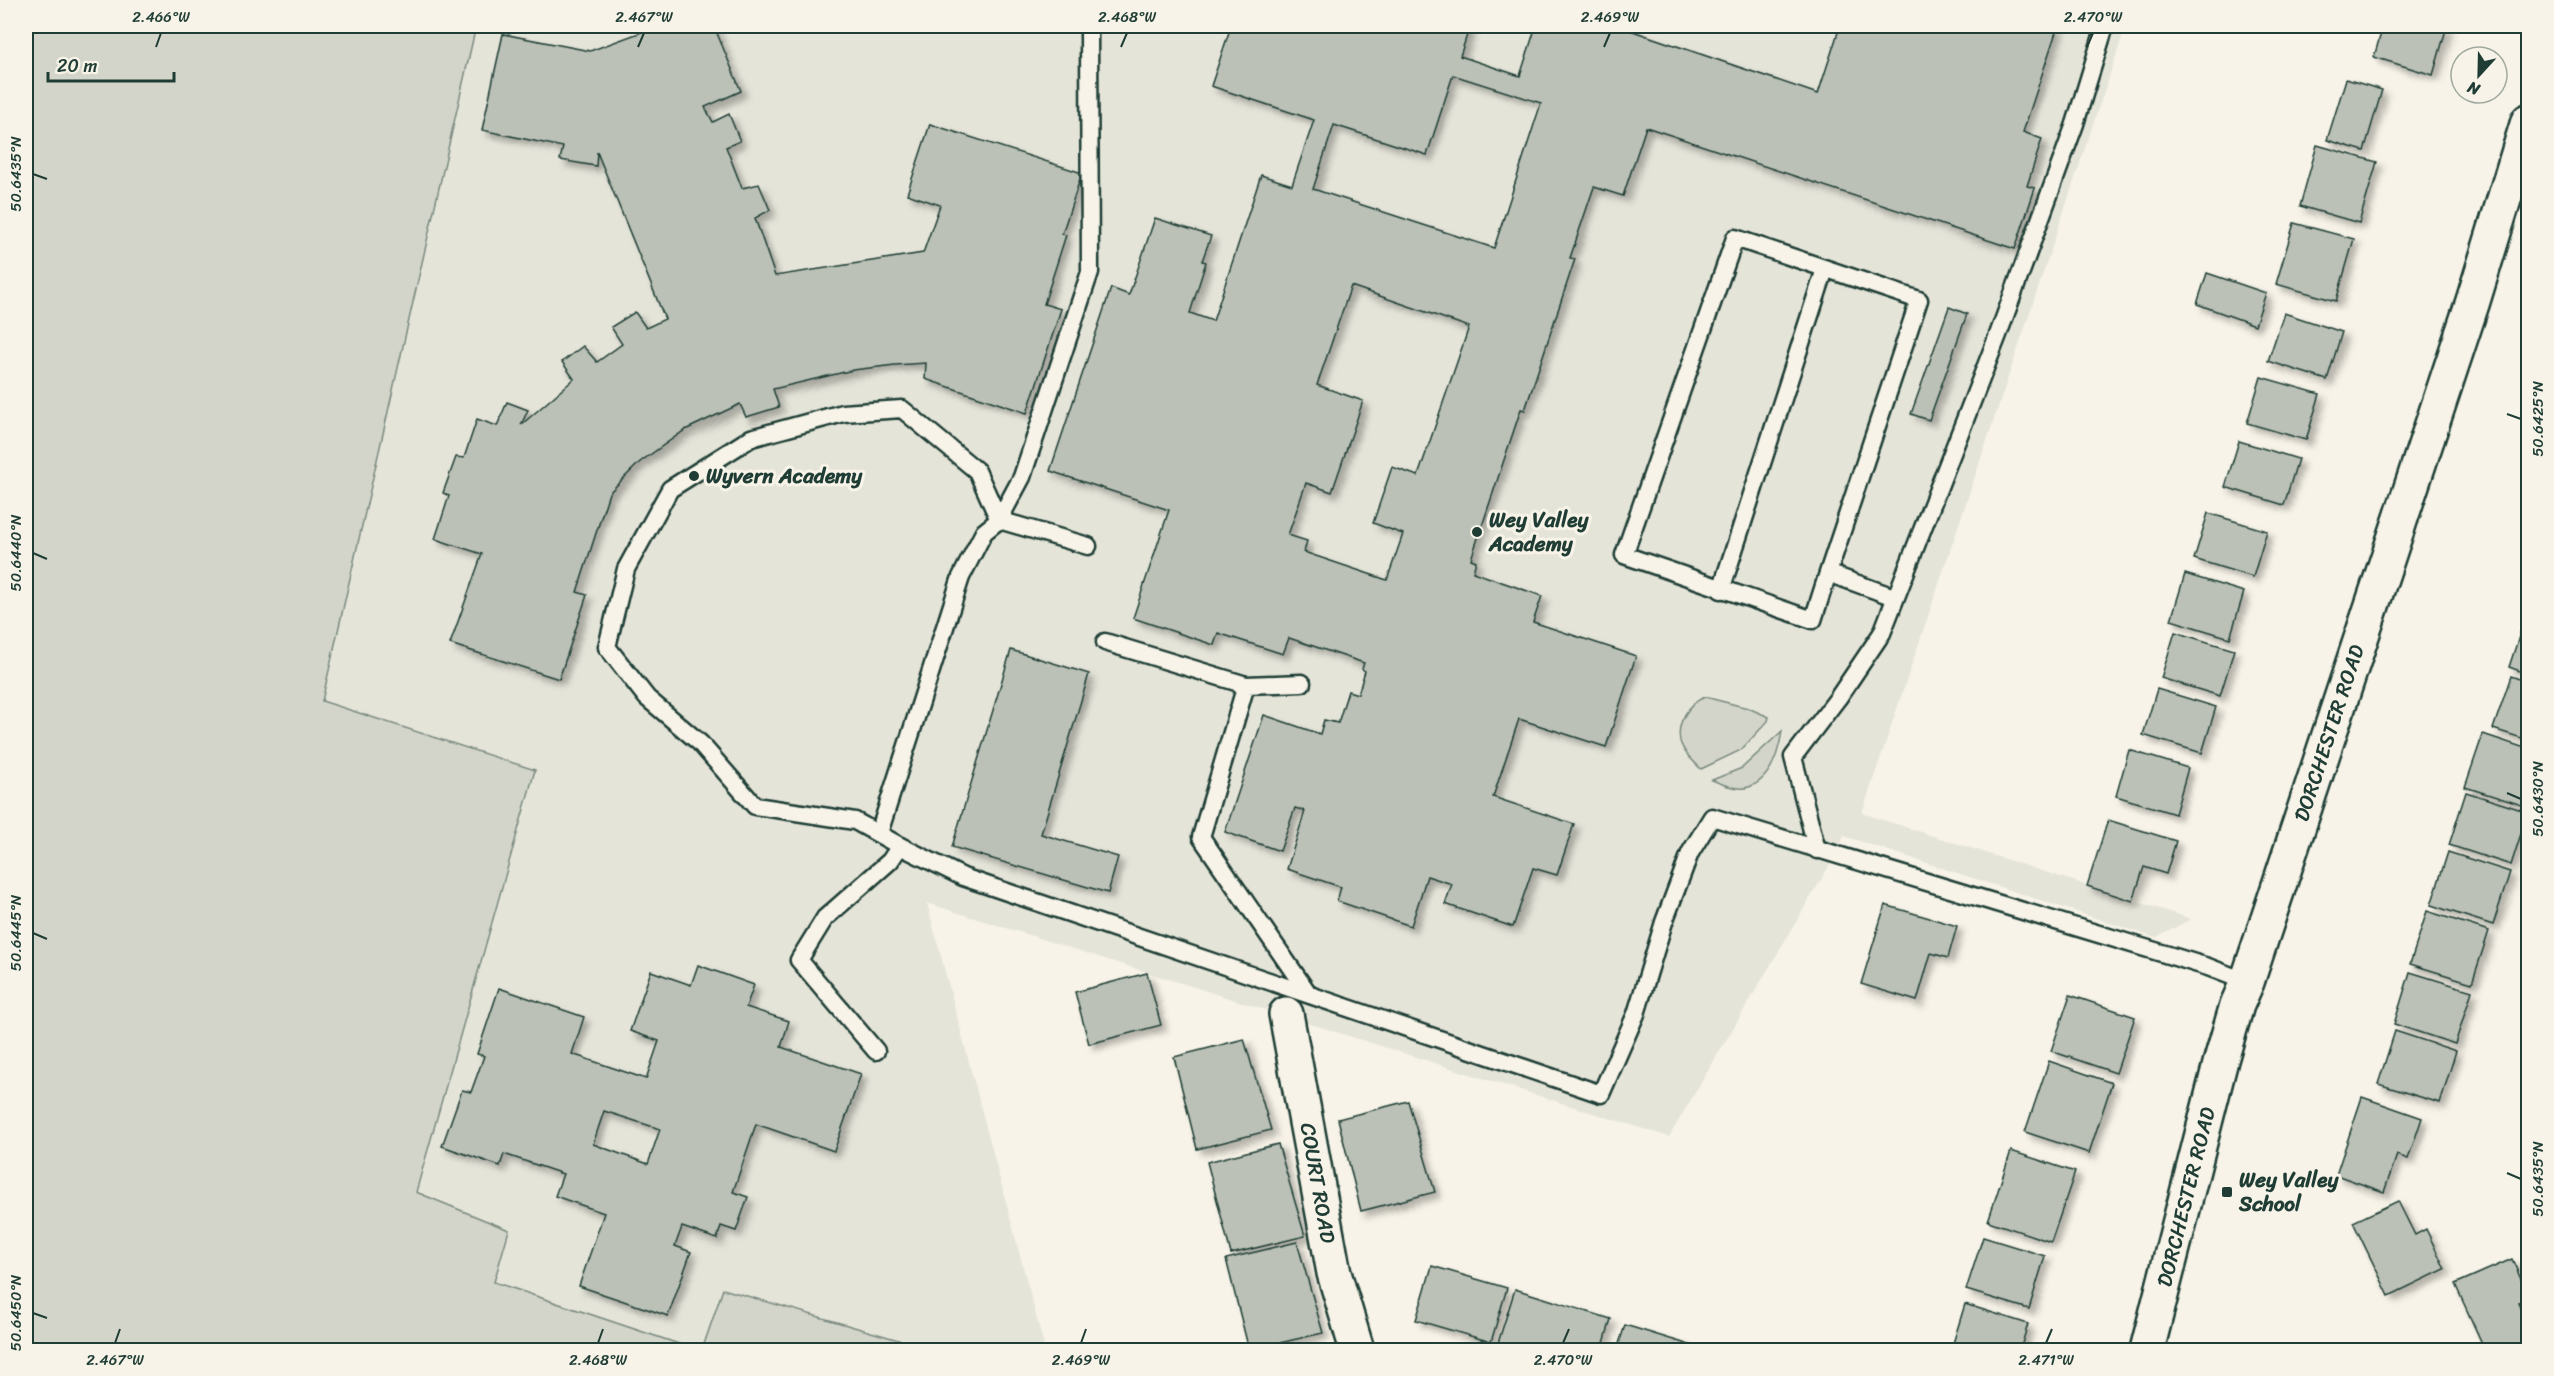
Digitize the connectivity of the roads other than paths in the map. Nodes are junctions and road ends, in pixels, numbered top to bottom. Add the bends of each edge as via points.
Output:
1 (1089, 26) edge
2 (2105, 26) edge
3 (2529, 121) edge
4 (1825, 269) junction
5 (999, 520) junction
6 (1088, 546) dead end
7 (1828, 573) junction
8 (1721, 590) junction
9 (1894, 597) junction
10 (1105, 642) dead end
11 (1302, 683) dead end
12 (1246, 685) junction
13 (879, 833) junction
14 (900, 846) junction
15 (1817, 850) junction
16 (2247, 982) junction
17 (1296, 998) junction
18 (876, 1051) dead end
19 (1357, 1350) edge
20 (2147, 1350) edge

1 - 5 lane via 1090,272 1022,477
2 - 9 lane via 2075,124 1998,335
3 - 16 main road, DORCHESTER ROAD
4 - 7 lane via 1919,300
4 - 8 lane
4 - 8 lane via 1735,238 1624,555
5 - 6 lane
5 - 13 lane via 984,532 961,577
5 - 13 lane via 977,471 902,409 843,412 751,438 670,489 626,569 607,647 647,698 700,743 755,806 855,821
7 - 8 lane via 1813,620
7 - 9 lane
9 - 15 lane via 1882,633 1792,757
10 - 12 lane
11 - 12 lane
12 - 17 lane via 1201,837
13 - 14 lane
14 - 17 lane via 963,877
14 - 18 lane via 890,861 825,918 799,960
15 - 16 lane
15 - 17 lane via 1712,817 1690,853 1636,1014 1601,1094
16 - 20 main road, DORCHESTER ROAD via 2221,1060
17 - 19 main road, COURT ROAD via 1334,1273

